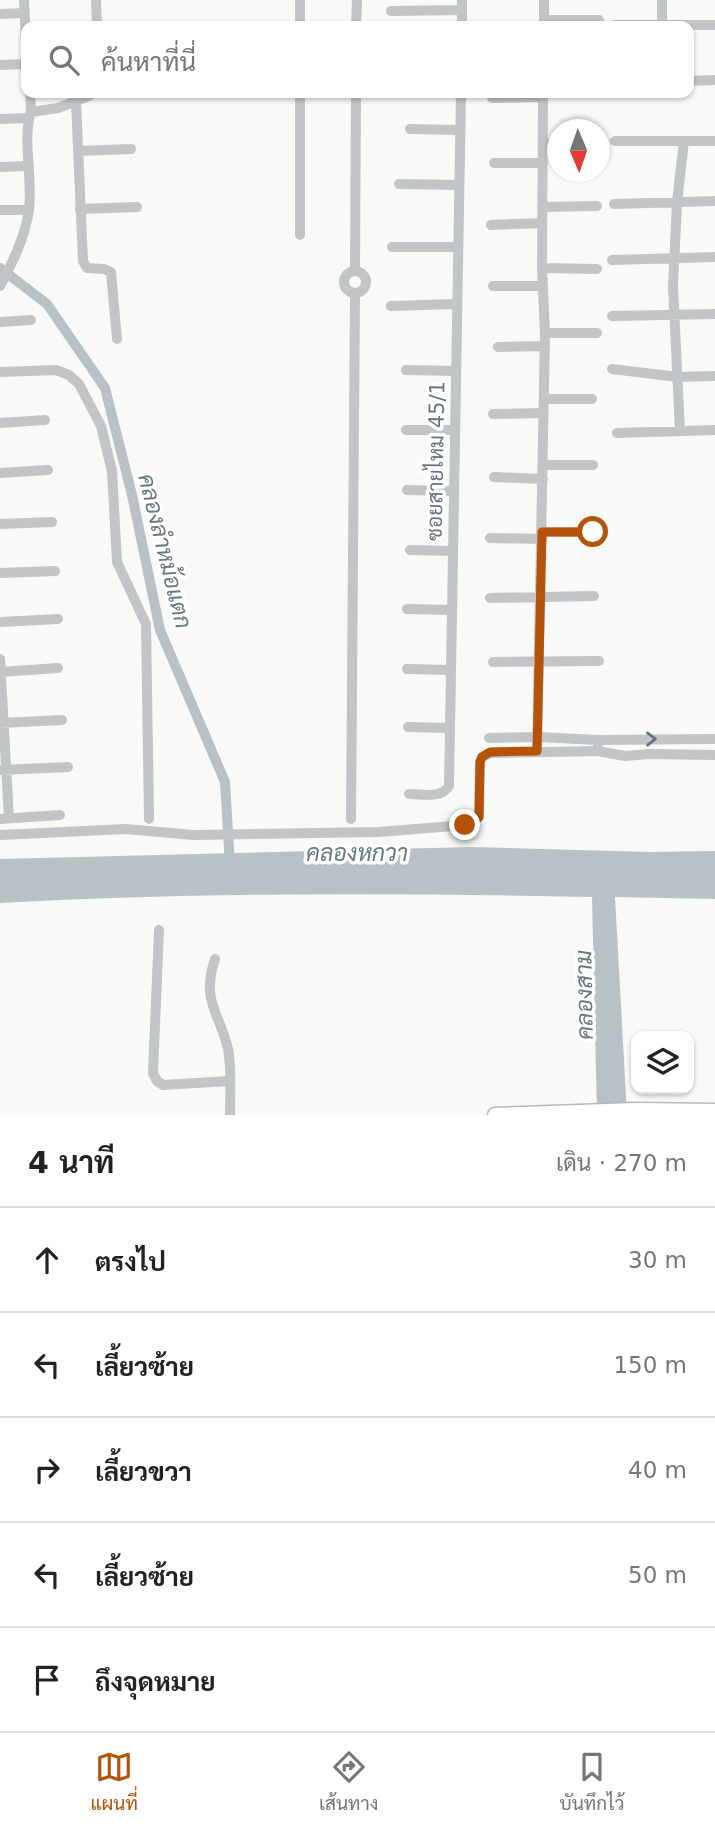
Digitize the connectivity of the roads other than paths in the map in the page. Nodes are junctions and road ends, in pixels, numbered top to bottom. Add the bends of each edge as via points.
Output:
1 (24, 0) edge
2 (96, 0) edge
3 (300, 0) edge
4 (357, 0) edge
5 (544, 0) edge
6 (662, 0) edge
7 (462, 5) edge
8 (391, 11) dead end
9 (24, 13) junction
10 (0, 14) edge
11 (599, 20) dead end
12 (25, 21) edge
13 (97, 21) edge
14 (300, 21) edge
15 (356, 21) edge
16 (544, 21) edge
17 (581, 21) edge
18 (662, 21) edge
19 (694, 25) edge
20 (715, 25) edge
21 (21, 64) edge
22 (0, 65) edge
23 (715, 80) edge
24 (694, 81) edge
25 (30, 98) edge
26 (82, 98) edge
27 (300, 98) edge
28 (356, 98) edge
29 (461, 98) edge
30 (505, 98) edge
31 (543, 98) edge
32 (492, 99) dead end
33 (76, 101) junction
34 (30, 115) junction
35 (0, 118) edge
36 (410, 129) dead end
37 (460, 130) junction
38 (615, 141) dead end
39 (684, 141) junction
40 (715, 141) edge
41 (543, 144) junction
42 (547, 144) edge
43 (131, 149) dead end
44 (78, 151) junction
45 (494, 163) dead end
46 (542, 163) junction
47 (29, 166) junction
48 (0, 167) edge
49 (398, 184) dead end
50 (459, 185) junction
51 (715, 201) edge
52 (677, 202) junction
53 (614, 204) dead end
54 (597, 206) dead end
55 (137, 207) dead end
56 (542, 207) junction
57 (80, 209) junction
58 (0, 210) edge
59 (29, 210) junction
60 (542, 223) junction
61 (492, 225) dead end
62 (300, 234) dead end
63 (392, 247) dead end
64 (458, 247) junction
65 (715, 257) edge
66 (674, 258) junction
67 (612, 260) dead end
68 (542, 268) junction
69 (597, 269) dead end
70 (0, 286) edge
71 (493, 286) dead end
72 (543, 286) junction
73 (457, 304) junction
74 (391, 306) dead end
75 (674, 314) junction
76 (715, 314) edge
77 (612, 316) dead end
78 (31, 320) dead end
79 (0, 322) edge
80 (545, 333) junction
81 (597, 333) dead end
82 (117, 339) dead end
83 (545, 346) junction
84 (498, 347) dead end
85 (612, 369) dead end
86 (406, 370) dead end
87 (456, 371) junction
88 (0, 372) edge
89 (715, 376) edge
90 (678, 377) junction
91 (544, 399) junction
92 (592, 399) dead end
93 (543, 413) junction
94 (493, 414) dead end
95 (45, 420) dead end
96 (0, 423) edge
97 (406, 430) dead end
98 (455, 430) junction
99 (680, 430) junction
100 (715, 430) edge
101 (617, 433) dead end
102 (543, 465) junction
103 (593, 465) dead end
104 (48, 470) dead end
105 (0, 473) edge
106 (494, 477) dead end
107 (543, 479) junction
108 (407, 490) dead end
109 (454, 491) junction
110 (52, 522) dead end
111 (0, 524) edge
112 (593, 532) dead end
113 (542, 536) junction
114 (491, 538) dead end
115 (410, 550) dead end
116 (453, 551) junction
117 (55, 571) dead end
118 (0, 573) edge
119 (541, 597) junction
120 (594, 597) dead end
121 (490, 598) dead end
122 (407, 609) dead end
123 (453, 610) junction
124 (58, 619) dead end
125 (0, 622) edge
126 (0, 659) edge
127 (599, 661) dead end
128 (493, 662) dead end
129 (540, 662) junction
130 (58, 668) dead end
131 (407, 669) dead end
132 (451, 670) junction
133 (0, 672) edge
134 (62, 720) dead end
135 (2, 723) edge
136 (408, 727) dead end
137 (450, 728) junction
138 (538, 737) junction
139 (489, 738) dead end
140 (715, 739) edge
141 (598, 745) junction
142 (537, 751) junction
143 (715, 755) edge
144 (68, 767) dead end
145 (3, 770) edge
146 (409, 794) dead end
147 (60, 815) dead end
148 (4, 818) edge
149 (149, 819) dead end
150 (351, 819) dead end
151 (0, 835) edge
152 (159, 930) dead end
153 (215, 959) dead end
154 (229, 1081) junction
155 (715, 1111) edge
156 (230, 1115) edge
157 (495, 1115) edge

1 - 9 street
2 - 13 street
3 - 14 street
4 - 15 street
5 - 16 street
6 - 18 street
7 - 8 street
9 - 10 street
9 - 12 street
11 - 17 street
19 - 20 street
21 - 22 street
23 - 24 street
25 - 34 street
26 - 33 street
27 - 62 street
28 - 150 street via 355,271 367,284 355,294
29 - 37 street, ซอยสายไหม 45/1
30 - 32 street
31 - 41 street
33 - 34 street
33 - 44 street
34 - 35 street
34 - 47 street
36 - 37 street
37 - 50 street, ซอยสายไหม 45/1
38 - 39 street
39 - 40 street
39 - 52 street
41 - 42 street
41 - 46 street
43 - 44 street
44 - 57 street
45 - 46 street
46 - 56 street
47 - 48 street
47 - 59 street
49 - 50 street
50 - 64 street, ซอยสายไหม 45/1
51 - 52 street
52 - 53 street
52 - 66 street
54 - 56 street
55 - 57 street
56 - 60 street
57 - 82 street via 83,261 87,268 111,272 113,278
58 - 59 street
59 - 70 street via 16,256
60 - 61 street
60 - 68 street
63 - 64 street
64 - 73 street, ซอยสายไหม 45/1
65 - 66 street
66 - 67 street
66 - 75 street
68 - 69 street
68 - 72 street
71 - 72 street
72 - 80 street
73 - 74 street
73 - 87 street, ซอยสายไหม 45/1
75 - 76 street
75 - 77 street
75 - 90 street
78 - 79 street
80 - 81 street
80 - 83 street
83 - 84 street
83 - 91 street
85 - 90 street
86 - 87 street
87 - 98 street, ซอยสายไหม 45/1
88 - 149 street via 56,370 69,375 79,384 101,426 112,471 117,562 146,624
89 - 90 street
90 - 99 street
91 - 92 street
91 - 93 street
93 - 94 street
93 - 102 street
95 - 96 street
97 - 98 street
98 - 109 street, ซอยสายไหม 45/1
99 - 100 street
99 - 101 street
102 - 103 street
102 - 107 street
104 - 105 street
106 - 107 street
107 - 113 street
108 - 109 street
109 - 116 street, ซอยสายไหม 45/1
110 - 111 street
112 - 113 street
113 - 114 street
113 - 119 street
115 - 116 street
116 - 123 street, ซอยสายไหม 45/1
117 - 118 street
119 - 120 street
119 - 121 street
119 - 129 street
122 - 123 street
123 - 132 street, ซอยสายไหม 45/1
124 - 125 street
126 - 133 street
127 - 129 street
128 - 129 street
129 - 138 street
130 - 133 street
131 - 132 street
132 - 137 street, ซอยสายไหม 45/1
133 - 135 street
134 - 135 street
135 - 145 street
136 - 137 street
137 - 146 street, ซอยสายไหม 45/1 via 446,792
138 - 139 street
138 - 141 street
138 - 142 street
141 -> 140 street
141 - 142 street
141 - 143 street via 625,756
142 - 151 street via 490,752 482,757 479,817 472,823 379,832 193,835 126,829
144 - 145 street
145 - 148 street
147 - 148 street
152 - 154 street via 153,1073 163,1085
153 - 154 street via 209,987 228,1048
154 - 156 street
155 - 157 main road

